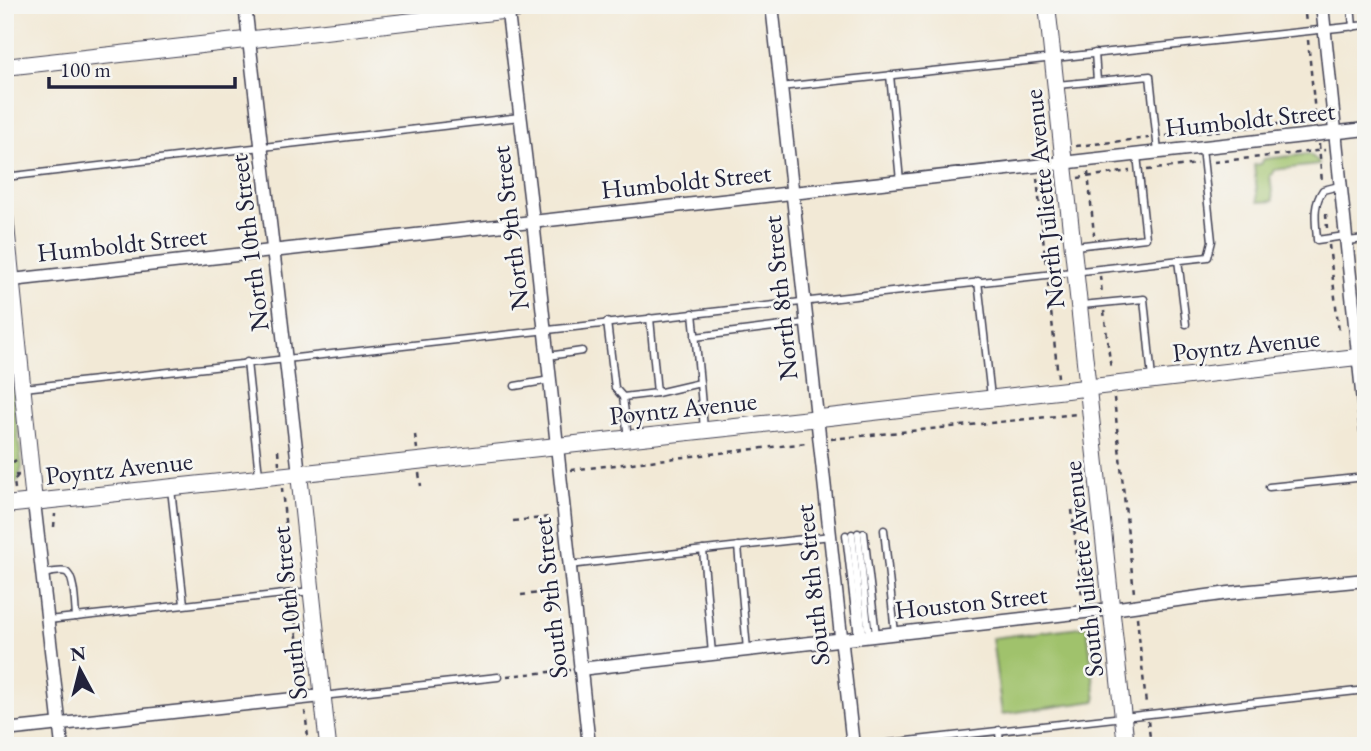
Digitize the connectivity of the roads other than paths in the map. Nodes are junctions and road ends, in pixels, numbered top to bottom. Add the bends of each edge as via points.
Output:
1 (244, 5) edge
2 (556, 5) edge
3 (772, 5) edge
4 (1047, 5) edge
5 (1322, 5) edge
6 (1351, 5) edge
7 (507, 8) edge
8 (1366, 25) edge
9 (1353, 27) junction
10 (1324, 30) junction
11 (248, 40) junction
12 (1095, 53) junction
13 (1053, 57) junction
14 (5, 67) edge
15 (890, 75) junction
16 (1097, 81) junction
17 (1056, 85) junction
18 (780, 87) junction
19 (520, 117) junction
20 (1366, 129) edge
21 (1334, 133) junction
22 (260, 147) junction
23 (1202, 147) junction
24 (1158, 152) junction
25 (1137, 155) junction
26 (1064, 162) junction
27 (5, 177) edge
28 (900, 181) junction
29 (1339, 186) junction
30 (792, 193) junction
31 (5, 216) edge
32 (533, 221) junction
33 (1345, 239) junction
34 (1366, 239) edge
35 (1073, 247) junction
36 (272, 250) junction
37 (1178, 260) junction
38 (1076, 270) junction
39 (12, 279) junction
40 (978, 281) junction
41 (803, 301) junction
42 (1080, 305) junction
43 (693, 313) junction
44 (650, 318) junction
45 (607, 322) junction
46 (806, 323) junction
47 (1186, 324) dead end
48 (545, 329) junction
49 (695, 337) junction
50 (582, 351) dead end
51 (548, 356) junction
52 (1362, 357) edge
53 (285, 358) junction
54 (247, 362) junction
55 (550, 380) junction
56 (1153, 380) junction
57 (700, 383) junction
58 (515, 386) dead end
59 (1089, 387) junction
60 (22, 388) junction
61 (657, 393) junction
62 (623, 397) junction
63 (991, 399) junction
64 (816, 419) junction
65 (704, 430) junction
66 (1366, 431) edge
67 (628, 438) junction
68 (557, 445) junction
69 (299, 474) junction
70 (1366, 477) edge
71 (259, 478) junction
72 (1269, 487) dead end
73 (171, 488) junction
74 (34, 502) junction
75 (5, 505) edge
76 (884, 530) dead end
77 (831, 536) junction
78 (738, 546) junction
79 (702, 550) junction
80 (569, 565) junction
81 (43, 574) junction
82 (1366, 580) edge
83 (311, 591) junction
84 (184, 604) junction
85 (1111, 609) junction
86 (76, 617) junction
87 (48, 620) junction
88 (895, 633) junction
89 (867, 636) junction
90 (840, 639) junction
91 (747, 650) junction
92 (712, 654) junction
93 (580, 669) junction
94 (498, 677) road end
95 (1366, 690) edge
96 (322, 696) junction
97 (1123, 716) junction
98 (60, 724) junction
99 (5, 730) edge
100 (999, 730) junction
101 (62, 746) edge
102 (328, 746) edge
103 (589, 746) edge
104 (853, 746) edge
105 (863, 746) edge
106 (1000, 746) edge
107 (1126, 746) edge

1 - 11 street, North 10th Street
2 - 7 street
3 - 18 street, North 8th Street
4 - 13 street, North Juliette Avenue
5 - 10 street
6 - 9 lane
7 - 11 street
7 - 19 street, North 9th Street
8 - 9 lane
9 - 10 lane
10 - 12 lane
10 - 21 street
11 - 14 street
11 - 22 street, North 10th Street
12 - 13 lane
12 - 16 lane
13 - 15 lane
13 - 17 street, North Juliette Avenue
15 - 18 lane
15 - 28 lane
16 - 17 lane
16 - 24 lane via 1150,76
17 - 26 street, North Juliette Avenue
18 - 30 street, North 8th Street
19 - 22 lane
19 - 32 street, North 9th Street
20 - 21 street, Humboldt Street
21 - 23 street, Humboldt Street
21 - 29 street
22 - 27 lane
22 - 36 street, North 10th Street
23 - 24 street, Humboldt Street
23 - 37 lane via 1212,241 1208,257
24 - 25 street, Humboldt Street
25 - 26 street, Humboldt Street
25 - 35 lane via 1146,238
26 - 28 street, Humboldt Street
26 - 35 street, North Juliette Avenue
28 - 30 street, Humboldt Street
29 - 33 street
29 - 33 lane via 1323,190 1318,198 1314,211 1317,240
30 - 32 street, Humboldt Street
30 - 41 street, North 8th Street
31 - 39 street
32 - 36 street, Humboldt Street
32 - 48 street, North 9th Street
33 - 34 lane
33 - 52 street
35 - 38 street, North Juliette Avenue
36 - 39 street, Humboldt Street
36 - 53 street, North 10th Street
37 - 38 lane
37 - 47 lane
38 - 40 lane
38 - 42 street, North Juliette Avenue
39 - 60 street
40 - 41 lane
40 - 63 lane
41 - 43 lane
41 - 46 street, North 8th Street
42 - 56 lane via 1144,299
42 - 59 street, North Juliette Avenue
43 - 44 lane
43 - 49 lane
44 - 45 lane
44 - 61 lane
45 - 48 lane
45 - 62 lane via 615,388
46 - 49 lane
46 - 64 street, North 8th Street
48 - 51 street, North 9th Street
48 - 53 lane
49 - 57 lane
50 - 51 lane
51 - 55 street, North 9th Street
52 - 56 street, Poyntz Avenue
52 - 66 street
53 - 54 lane
53 - 69 street, North 10th Street
54 - 60 lane
54 - 71 lane
55 - 58 lane
55 - 68 street, North 9th Street
56 - 59 street, Poyntz Avenue
57 - 61 lane
57 - 65 lane
59 - 63 street, Poyntz Avenue
59 - 85 street, South Juliette Avenue
60 - 74 street
61 - 62 lane
62 - 67 lane
63 - 64 street, Poyntz Avenue
64 - 65 street, Poyntz Avenue
64 - 77 street, South 8th Street
65 - 67 street, Poyntz Avenue
67 - 68 street, Poyntz Avenue
68 - 69 street, Poyntz Avenue
68 - 80 street, South 9th Street
69 - 71 street, Poyntz Avenue
69 - 83 street, South 10th Street
70 - 72 lane
71 - 73 street, Poyntz Avenue
73 - 74 street, Poyntz Avenue
73 - 84 lane
74 - 75 street, Poyntz Avenue
74 - 81 street
76 - 88 lane
77 - 78 lane
77 - 90 street, South 8th Street
78 - 79 lane
78 - 91 lane
79 - 80 lane
79 - 92 lane
80 - 93 street, South 9th Street
81 - 86 lane via 69,574
81 - 87 street
82 - 85 street, Houston Street
83 - 84 lane
83 - 96 street, South 10th Street
84 - 86 lane
85 - 88 street, Houston Street
85 - 97 street, South Juliette Avenue
86 - 87 lane
87 - 98 street
88 - 89 street, Houston Street
89 - 89 lane via 855,534
89 - 90 street, Houston Street
90 - 91 street, Houston Street
90 - 104 street, South 8th Street
91 - 92 street, Houston Street
92 - 93 street, Houston Street
93 - 103 street, South 9th Street
94 - 96 lane
95 - 97 lane
96 - 98 street
96 - 102 street, South 10th Street
97 - 100 lane
97 - 107 street, South Juliette Avenue
98 - 99 street
98 - 101 street
100 - 105 lane
100 - 106 lane

